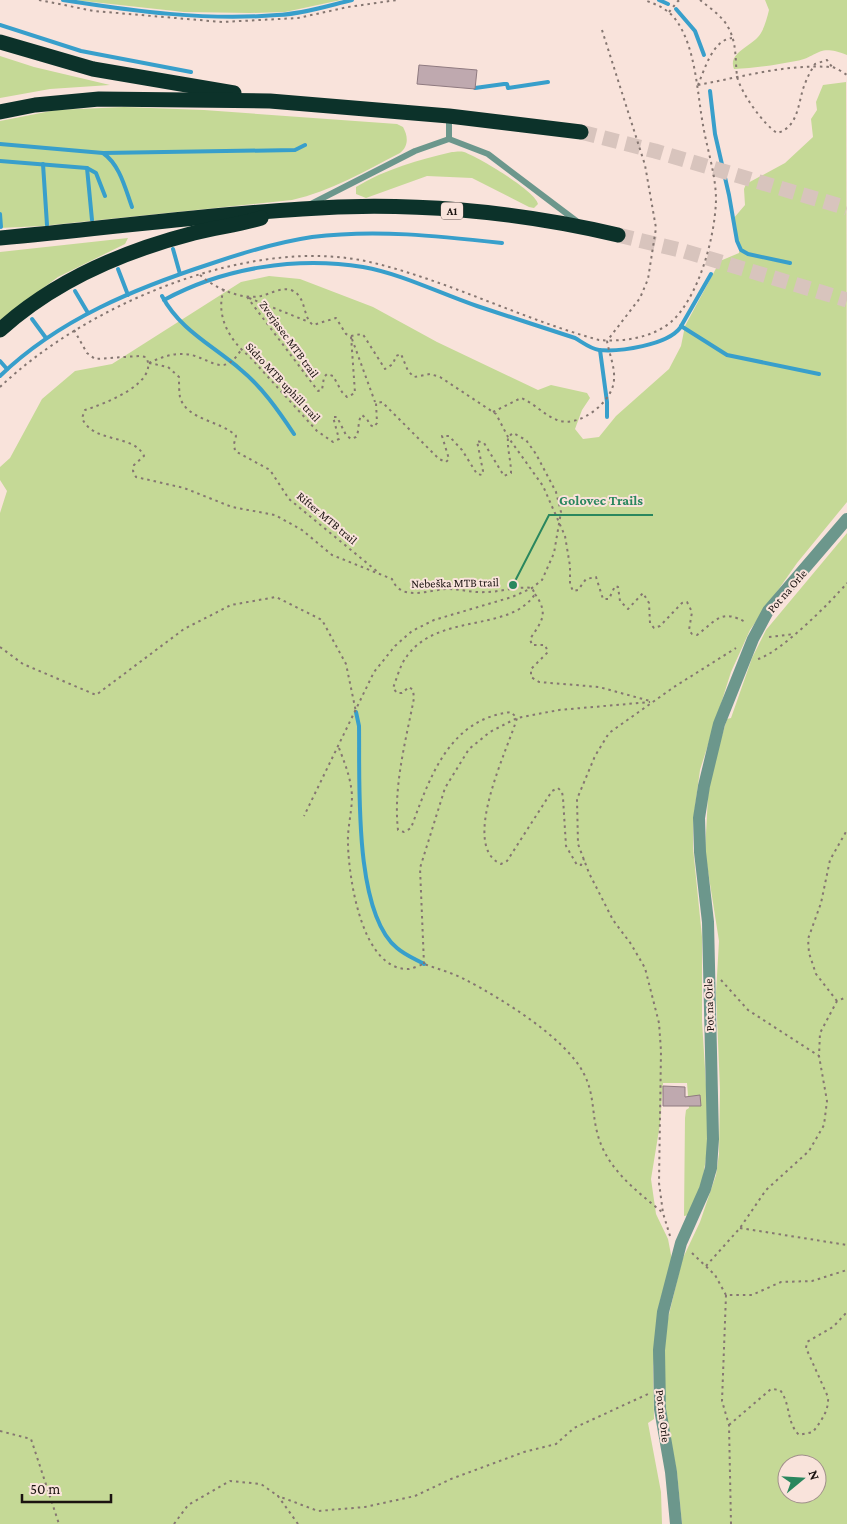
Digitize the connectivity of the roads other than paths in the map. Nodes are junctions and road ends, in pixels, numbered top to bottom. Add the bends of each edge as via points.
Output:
1 (0, 42) edge
2 (270, 101) junction
3 (0, 112) edge
4 (449, 116) junction
5 (581, 132) tunnel mouth
6 (449, 139) junction
7 (304, 208) junction
8 (284, 210) junction
9 (584, 227) junction
10 (618, 235) tunnel mouth
11 (0, 238) edge
12 (0, 330) edge
13 (847, 519) edge
14 (676, 1524) edge

1 - 2 highway via 92,69
2 - 3 highway via 99,99
2 - 4 highway
4 - 5 highway
4 - 6 lane
6 - 7 lane via 415,151
6 - 9 lane via 488,154
7 - 8 highway, A1
7 - 9 highway, A1 via 456,211
8 - 11 highway, A1
8 - 12 highway via 242,224 170,239 117,259 57,289 29,306
9 - 10 highway, A1
13 - 14 street, Pot na Orle via 768,611 755,634 720,724 699,818 708,922 713,1139 711,1168 705,1189 676,1243 659,1350 659,1388

